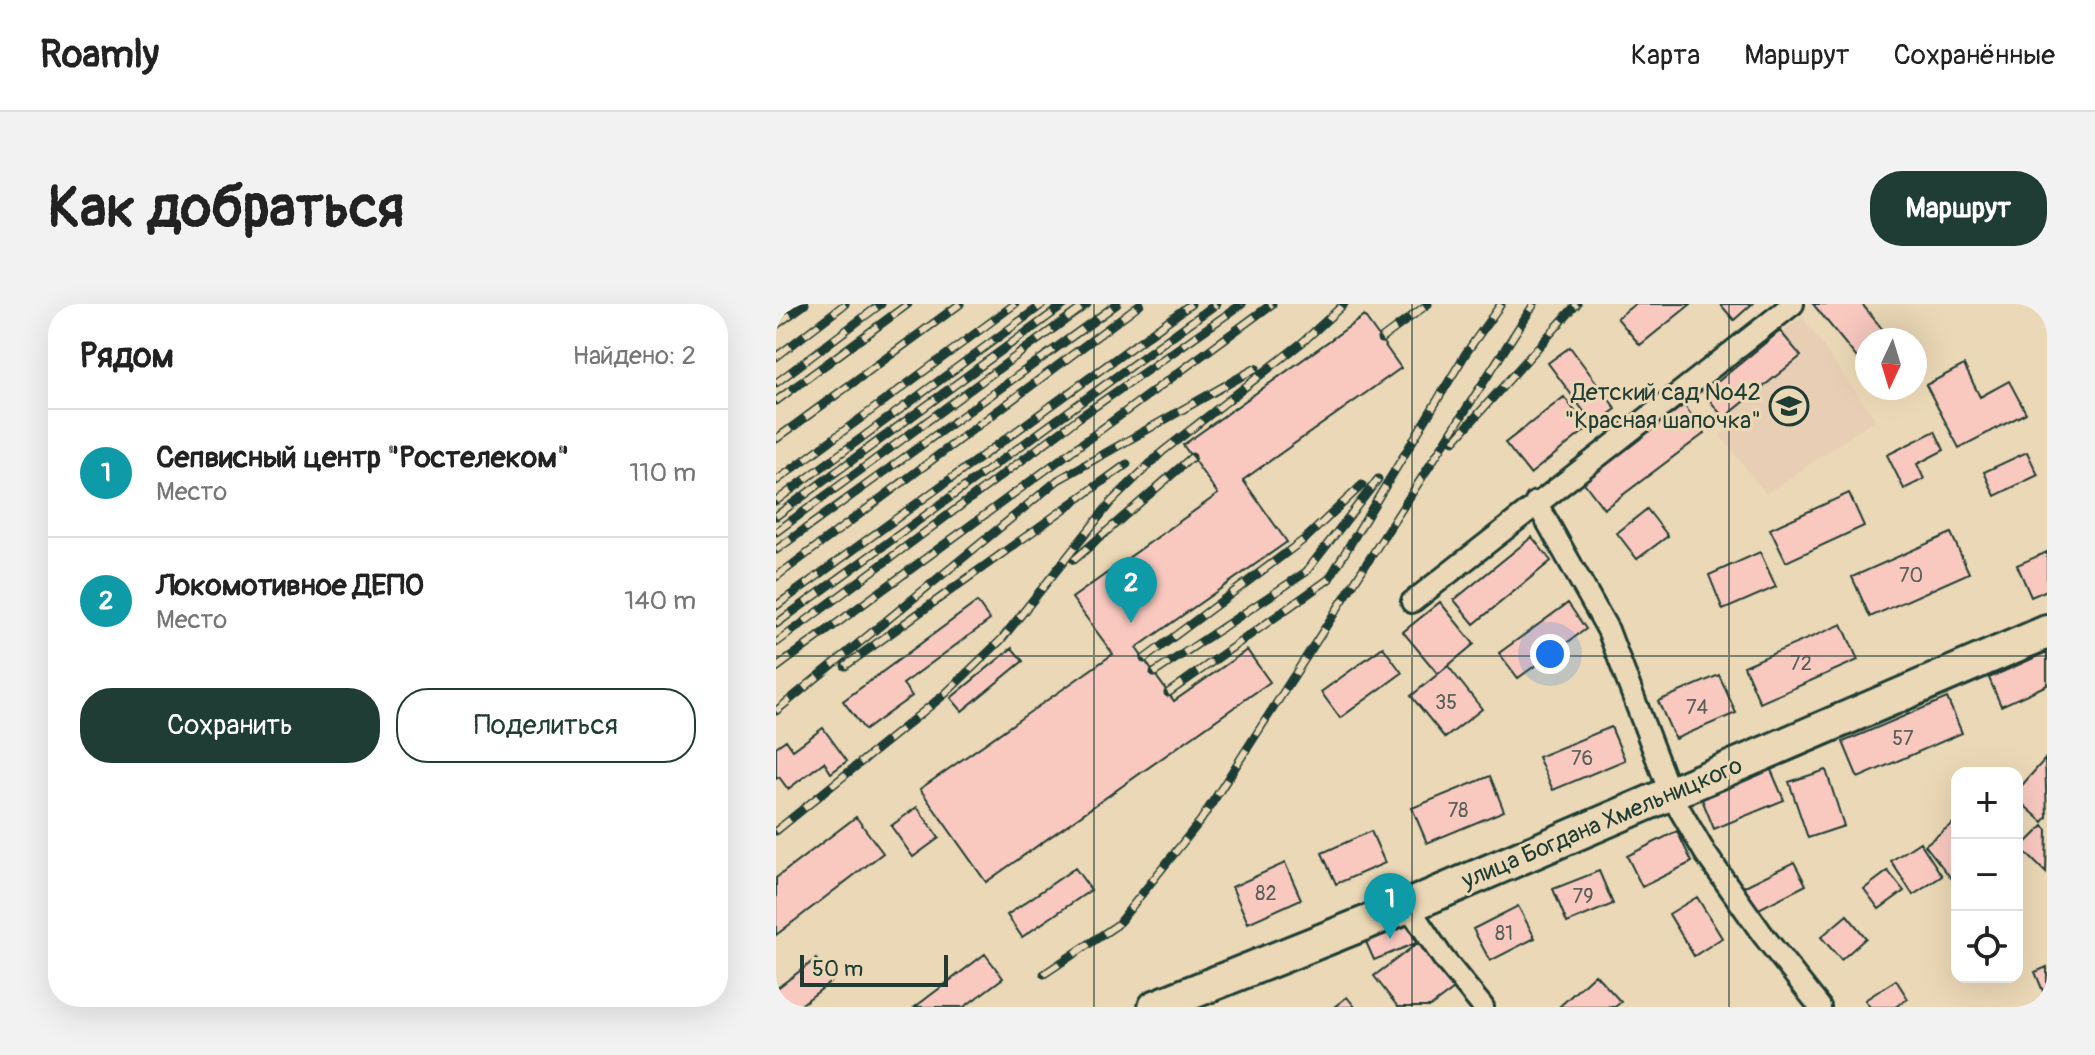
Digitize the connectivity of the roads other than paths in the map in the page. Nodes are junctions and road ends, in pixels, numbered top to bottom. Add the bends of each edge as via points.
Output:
1 (1793, 304) edge
2 (1536, 502) junction
3 (1412, 602) dead end
4 (2047, 632) edge
5 (1670, 793) junction
6 (1408, 906) junction
7 (1155, 1007) edge
8 (1483, 1007) edge
9 (1820, 1007) edge

1 - 2 street
2 - 3 street
2 - 5 street via 1608,630
4 - 5 main road, улица Богдана Хмельницкого
5 - 6 main road, улица Богдана Хмельницкого
5 - 9 street via 1713,865
6 - 7 main road, улица Богдана Хмельницкого
6 - 8 street

